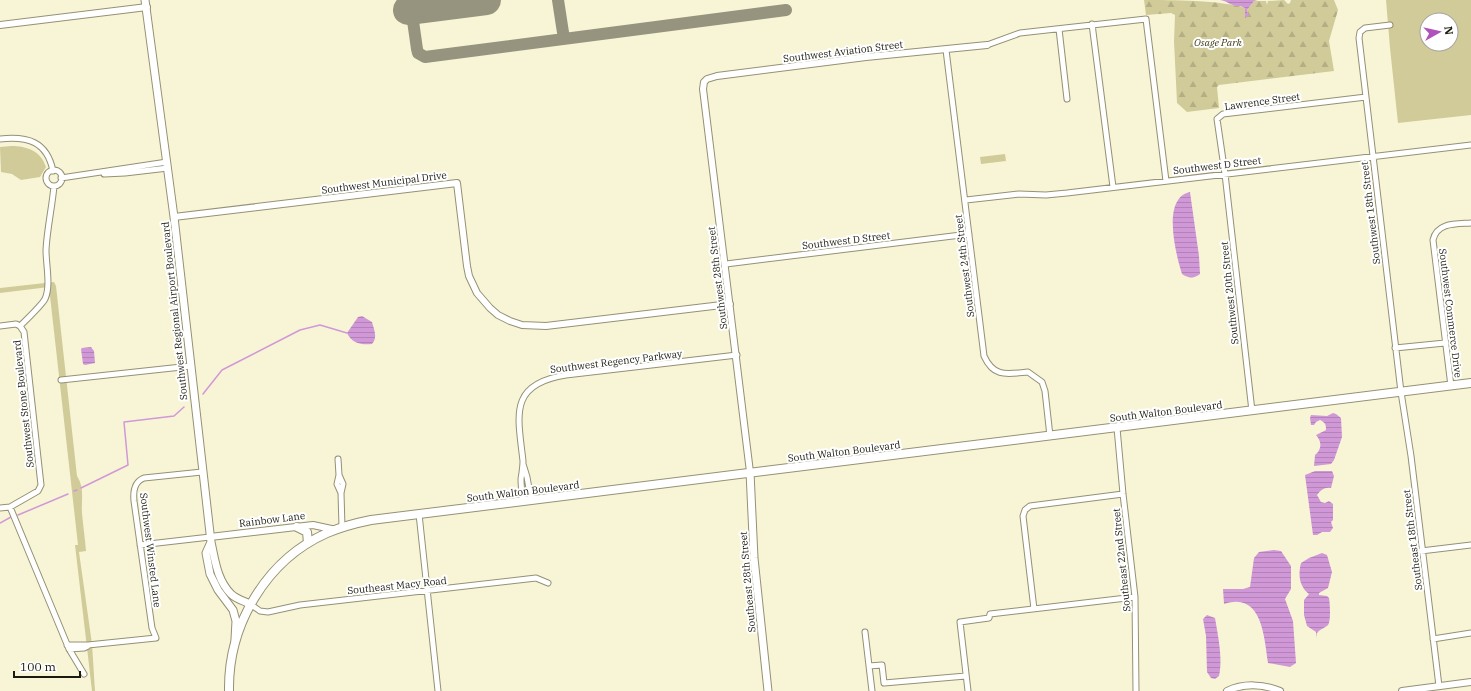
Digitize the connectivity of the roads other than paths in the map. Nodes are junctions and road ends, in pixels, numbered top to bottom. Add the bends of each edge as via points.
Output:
1 (146, 4) edge
2 (1092, 24) junction
3 (0, 25) edge
4 (1390, 25) dead end
5 (1059, 28) junction
6 (987, 45) joint
7 (946, 50) junction
8 (704, 82) joint
9 (1366, 96) junction
10 (1067, 99) dead end
11 (0, 139) edge
12 (1471, 145) edge
13 (1373, 156) junction
14 (167, 165) junction
15 (52, 171) junction
16 (1225, 174) junction
17 (61, 178) junction
18 (1166, 180) junction
19 (54, 186) junction
20 (1113, 187) junction
21 (966, 200) junction
22 (174, 217) junction
23 (1471, 223) edge
24 (969, 234) junction
25 (726, 264) junction
26 (730, 304) junction
27 (0, 326) edge
28 (20, 326) junction
29 (1445, 343) junction
30 (1395, 348) junction
31 (736, 355) junction
32 (191, 366) junction
33 (61, 380) dead end
34 (1471, 383) edge
35 (1451, 386) junction
36 (1401, 392) junction
37 (1252, 411) junction
38 (1117, 428) junction
39 (1050, 436) junction
40 (338, 459) dead end
41 (523, 464) junction
42 (202, 472) junction
43 (750, 472) junction
44 (1123, 494) junction
45 (527, 501) junction
46 (10, 507) junction
47 (0, 508) edge
48 (419, 514) junction
49 (297, 527) junction
50 (339, 528) junction
51 (210, 539) junction
52 (308, 543) junction
53 (1471, 544) edge
54 (140, 545) junction
55 (1422, 551) junction
56 (548, 583) dead end
57 (427, 591) junction
58 (1136, 597) junction
59 (250, 604) junction
60 (1034, 609) junction
61 (865, 632) dead end
62 (1471, 633) edge
63 (1433, 639) junction
64 (234, 646) junction
65 (68, 647) junction
66 (869, 666) junction
67 (84, 674) dead end
68 (966, 676) junction
69 (1471, 682) edge
70 (1439, 686) junction
71 (229, 691) edge
72 (438, 691) edge
73 (768, 691) edge
74 (872, 691) edge
75 (968, 691) edge
76 (1136, 691) edge
77 (1227, 691) edge
78 (1280, 691) edge
79 (1402, 691) edge

1 - 3 street
1 - 14 main road, Southwest Regional Airport Boulevard
2 - 5 street
2 - 18 street via 1146,19
2 - 20 street
4 - 9 street, Southwest 18th Street via 1365,28 1360,32 1358,38
5 - 6 street via 1020,32
5 - 10 street
6 - 7 street, Southwest Aviation Street
7 - 8 street, Southwest Aviation Street via 866,57 717,76
7 - 21 street, Southwest 24th Street
8 - 25 street, Southwest 28th Street
9 - 13 street, Southwest 18th Street
9 - 16 street, Lawrence Street via 1223,114 1218,119
11 - 15 street via 20,138 38,145 49,156
12 - 13 street, Southwest D Street
13 - 16 street, Southwest D Street
13 - 30 street, Southwest 18th Street
14 - 17 street via 132,166
14 - 22 main road, Southwest Regional Airport Boulevard
15 - 17 street via 59,172
15 - 19 street via 46,178 49,185
16 - 18 street, Southwest D Street
16 - 37 street, Southwest 20th Street
17 - 19 street via 59,184
18 - 20 street, Southwest D Street
19 - 28 street, Southwest Stone Boulevard via 46,246 48,284 45,300
20 - 21 street, Southwest D Street via 1046,195 1019,194
21 - 24 street, Southwest 24th Street
22 - 26 street, Southwest Municipal Drive via 457,183 469,276 482,300 498,315 510,321 522,325 546,326
22 - 32 main road, Southwest Regional Airport Boulevard
23 - 29 street, Southwest Commerce Drive via 1444,226 1433,237
24 - 25 street, Southwest D Street
24 - 39 street, Southwest 24th Street via 984,356 994,371 1005,374 1028,372 1042,382
25 - 26 street, Southwest 28th Street
26 - 31 street, Southwest 28th Street
27 - 28 street
28 - 46 street, Southwest Stone Boulevard via 24,332 41,485 38,491
29 - 30 street
29 - 35 street, Southwest Commerce Drive
30 - 36 street, Southwest 18th Street
31 - 41 street, Southwest Regency Parkway via 566,375 541,382 528,392 519,409 518,427
31 - 43 street, Southwest 28th Street
32 - 33 street
32 - 42 main road, Southwest Regional Airport Boulevard
34 - 35 main road, South Walton Boulevard
35 - 36 main road, South Walton Boulevard
36 - 37 main road, South Walton Boulevard
36 - 55 street, Southeast 18th Street
37 - 38 main road, South Walton Boulevard
38 - 39 main road, South Walton Boulevard
38 - 44 street, Southeast 22nd Street
39 - 43 main road, South Walton Boulevard
40 - 50 street via 340,475 337,484 341,493
41 - 45 street, Southwest Regency Parkway via 527,477
41 - 45 street, Southwest Regency Parkway via 521,481
42 - 51 main road, Southwest Regional Airport Boulevard
42 - 54 street, Southwest Winsted Lane via 144,478 136,483 134,501
43 - 45 main road, South Walton Boulevard
43 - 73 main road, Southeast 28th Street via 754,558
44 - 58 street, Southeast 22nd Street
44 - 60 street via 1030,506 1025,510 1023,516
45 - 48 main road, South Walton Boulevard
46 - 47 street, Southwest Stone Boulevard
46 - 65 street
48 - 50 main road, South Walton Boulevard via 371,520
48 - 57 street
49 - 50 street, Rainbow Lane via 313,525
49 - 51 street, Rainbow Lane
49 - 52 main road via 307,532
50 - 52 main road, South Walton Boulevard
51 - 54 street
51 - 59 main road, Southwest Regional Airport Boulevard via 217,570 224,584 232,595
51 - 64 main road via 206,553 210,574 233,610 236,621
52 - 59 main road, South Walton Boulevard via 274,571
53 - 55 street
54 - 65 street, Southwest Winsted Lane via 152,628 156,638
55 - 63 street, Southeast 18th Street
56 - 57 street, Southeast Macy Road via 536,578
57 - 59 street, Southeast Macy Road via 300,605 268,612 260,611
57 - 72 street
58 - 60 street
58 - 76 street, Southeast 22nd Street
59 - 64 main road, South Walton Boulevard
60 - 68 street via 990,614 989,618 960,622
61 - 66 street
62 - 63 street
63 - 70 street, Southeast 18th Street
64 - 71 main road, South Walton Boulevard
65 - 67 street
66 - 68 street via 882,665 884,683
66 - 74 street
68 - 75 street
69 - 70 street
70 - 79 street
77 - 78 street via 1245,686 1274,688

